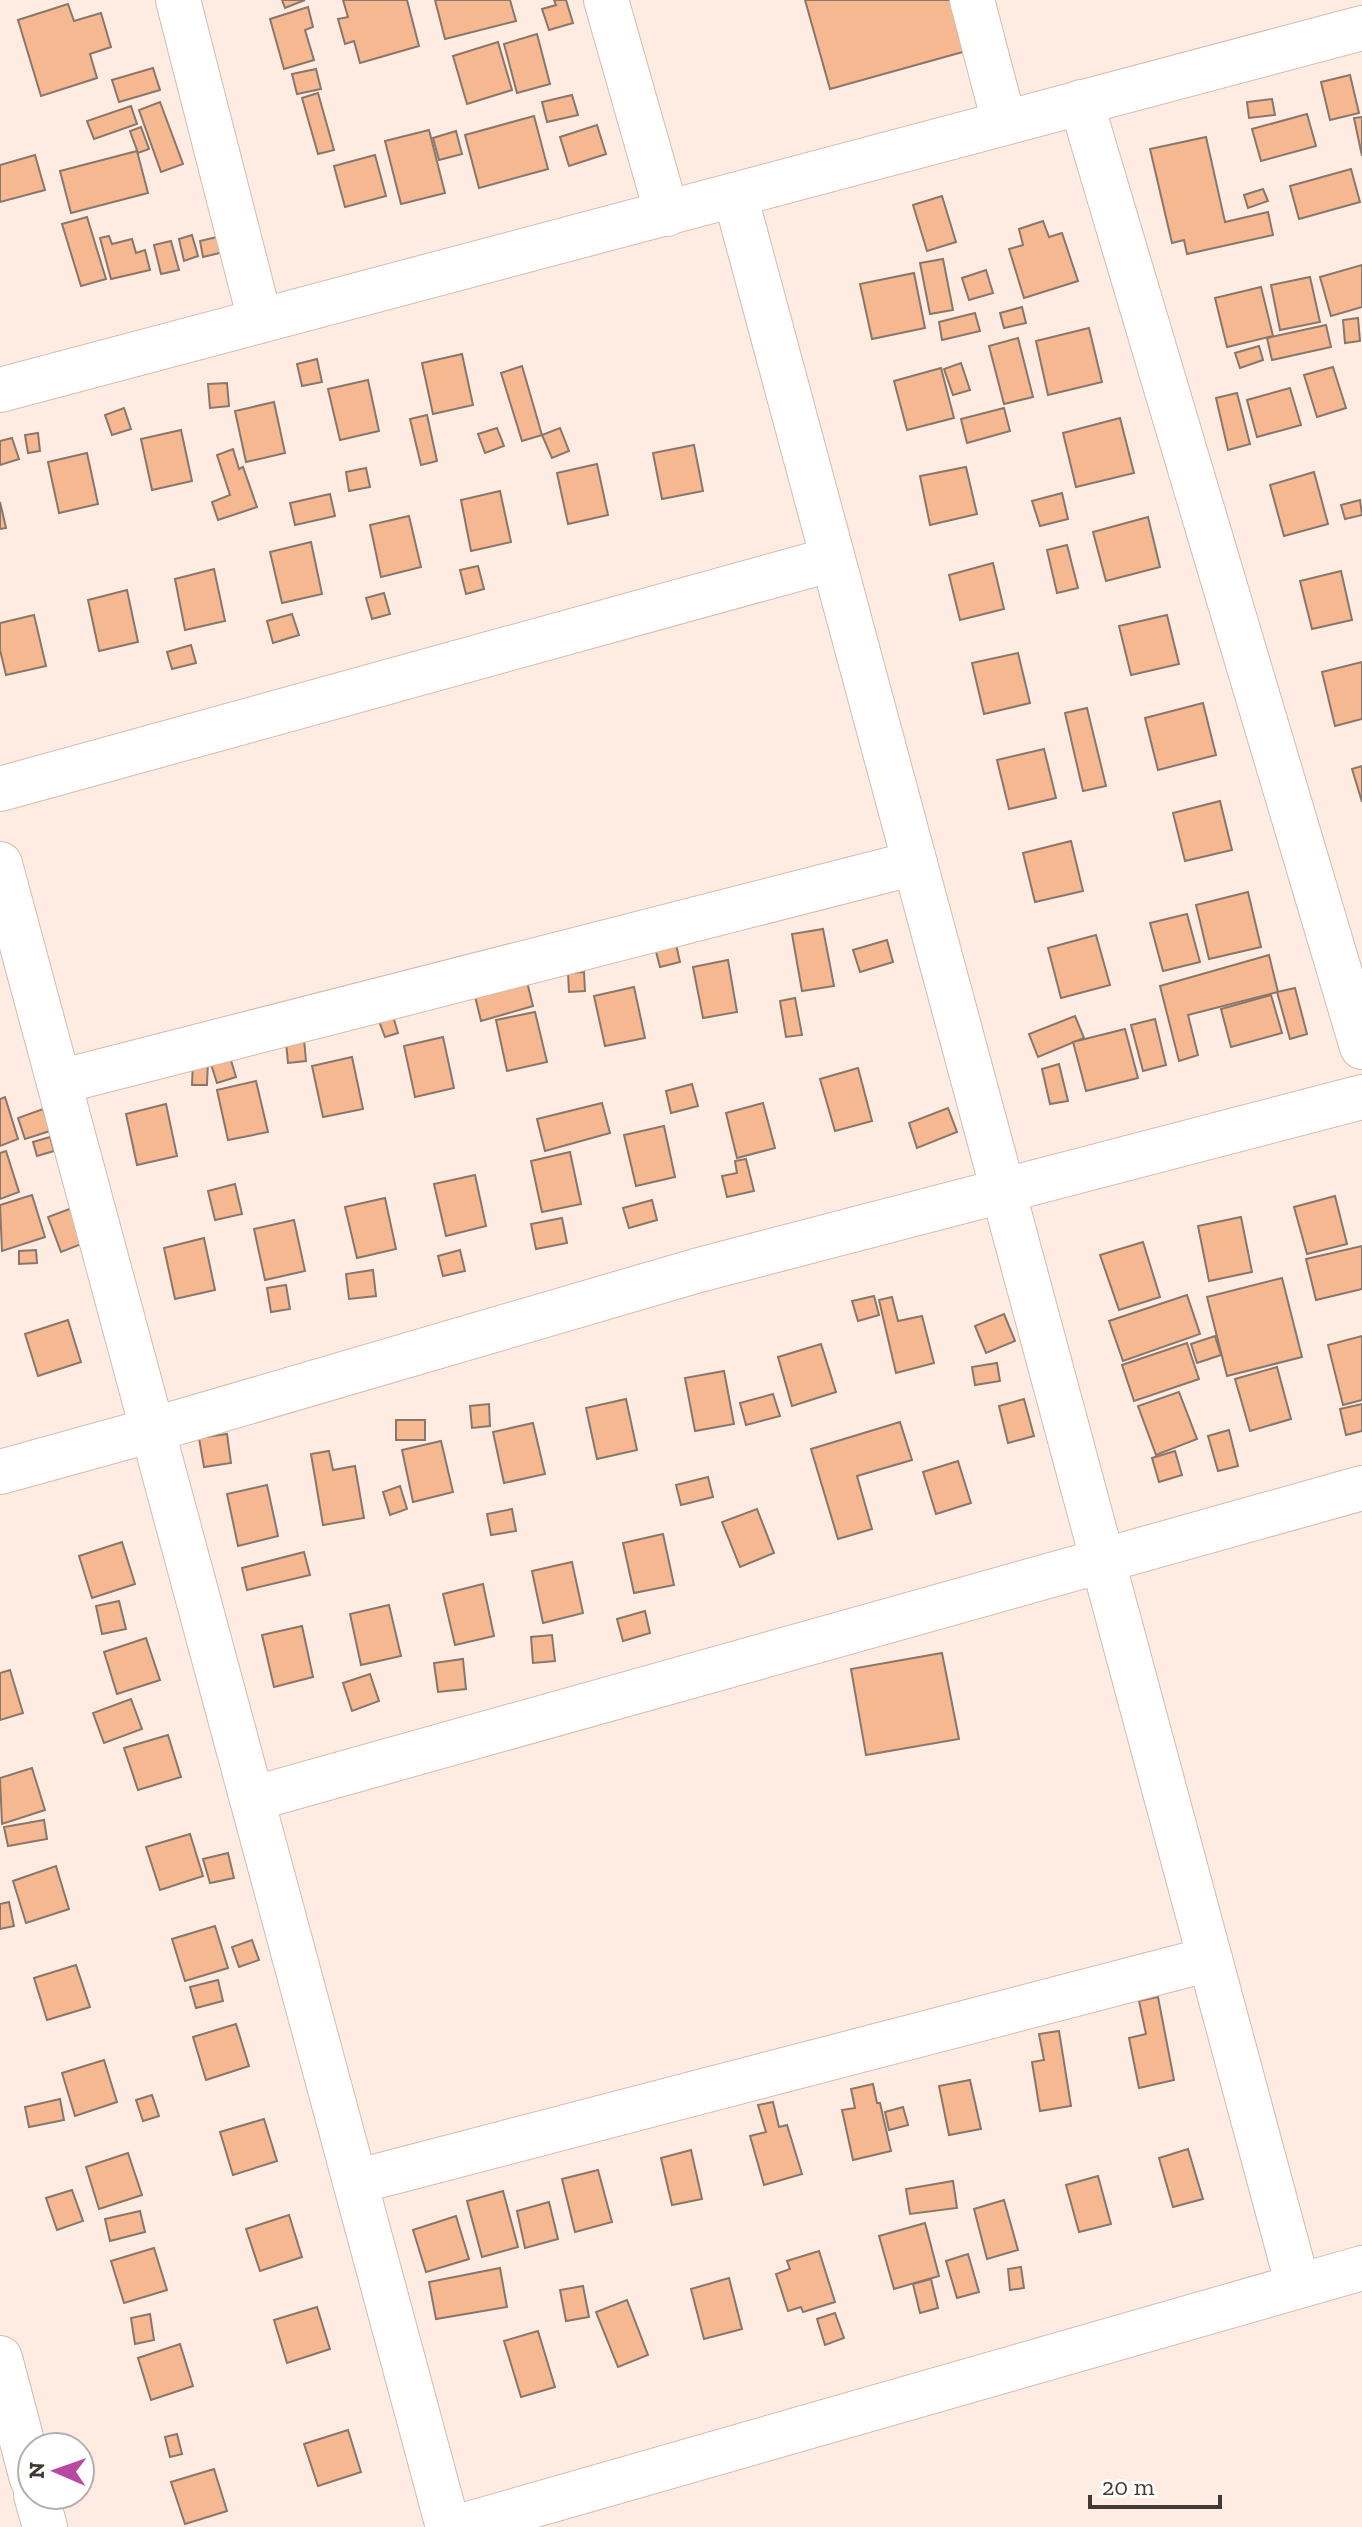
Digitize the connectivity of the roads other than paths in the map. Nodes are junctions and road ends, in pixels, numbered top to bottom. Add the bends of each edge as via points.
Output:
1 (178, 0) edge
2 (606, 0) edge
3 (972, 0) edge
4 (1362, 28) edge
5 (1081, 102) junction
6 (1004, 122) junction
7 (735, 195) junction
8 (667, 214) junction
9 (260, 320) junction
10 (0, 390) edge
11 (833, 559) junction
12 (0, 789) edge
13 (915, 863) junction
14 (0, 864) edge
15 (1362, 1047) edge
16 (59, 1082) junction
17 (1362, 1097) edge
18 (1003, 1191) junction
19 (152, 1430) junction
20 (0, 1472) edge
21 (1362, 1488) edge
22 (1103, 1561) junction
23 (252, 1799) junction
24 (1210, 1959) junction
25 (355, 2182) junction
26 (1362, 2268) edge
27 (1298, 2286) junction
28 (0, 2358) edge
29 (19, 2431) edge
30 (448, 2527) edge
31 (458, 2527) edge

1 - 9 street
2 - 8 street
3 - 6 street
4 - 5 street
5 - 6 street
5 - 15 street
6 - 7 street
7 - 8 street
7 - 11 street
8 - 9 street
9 - 10 street
11 - 12 street
11 - 13 street
13 - 16 street
13 - 18 street
14 - 16 street
16 - 19 street
17 - 18 street
18 - 19 street via 699,1270
18 - 22 street
19 - 20 street
19 - 23 street
21 - 22 street
22 - 23 street
22 - 24 street
23 - 25 street
24 - 25 street
24 - 27 street
25 - 30 street
26 - 27 street
27 - 31 street
28 - 29 street

